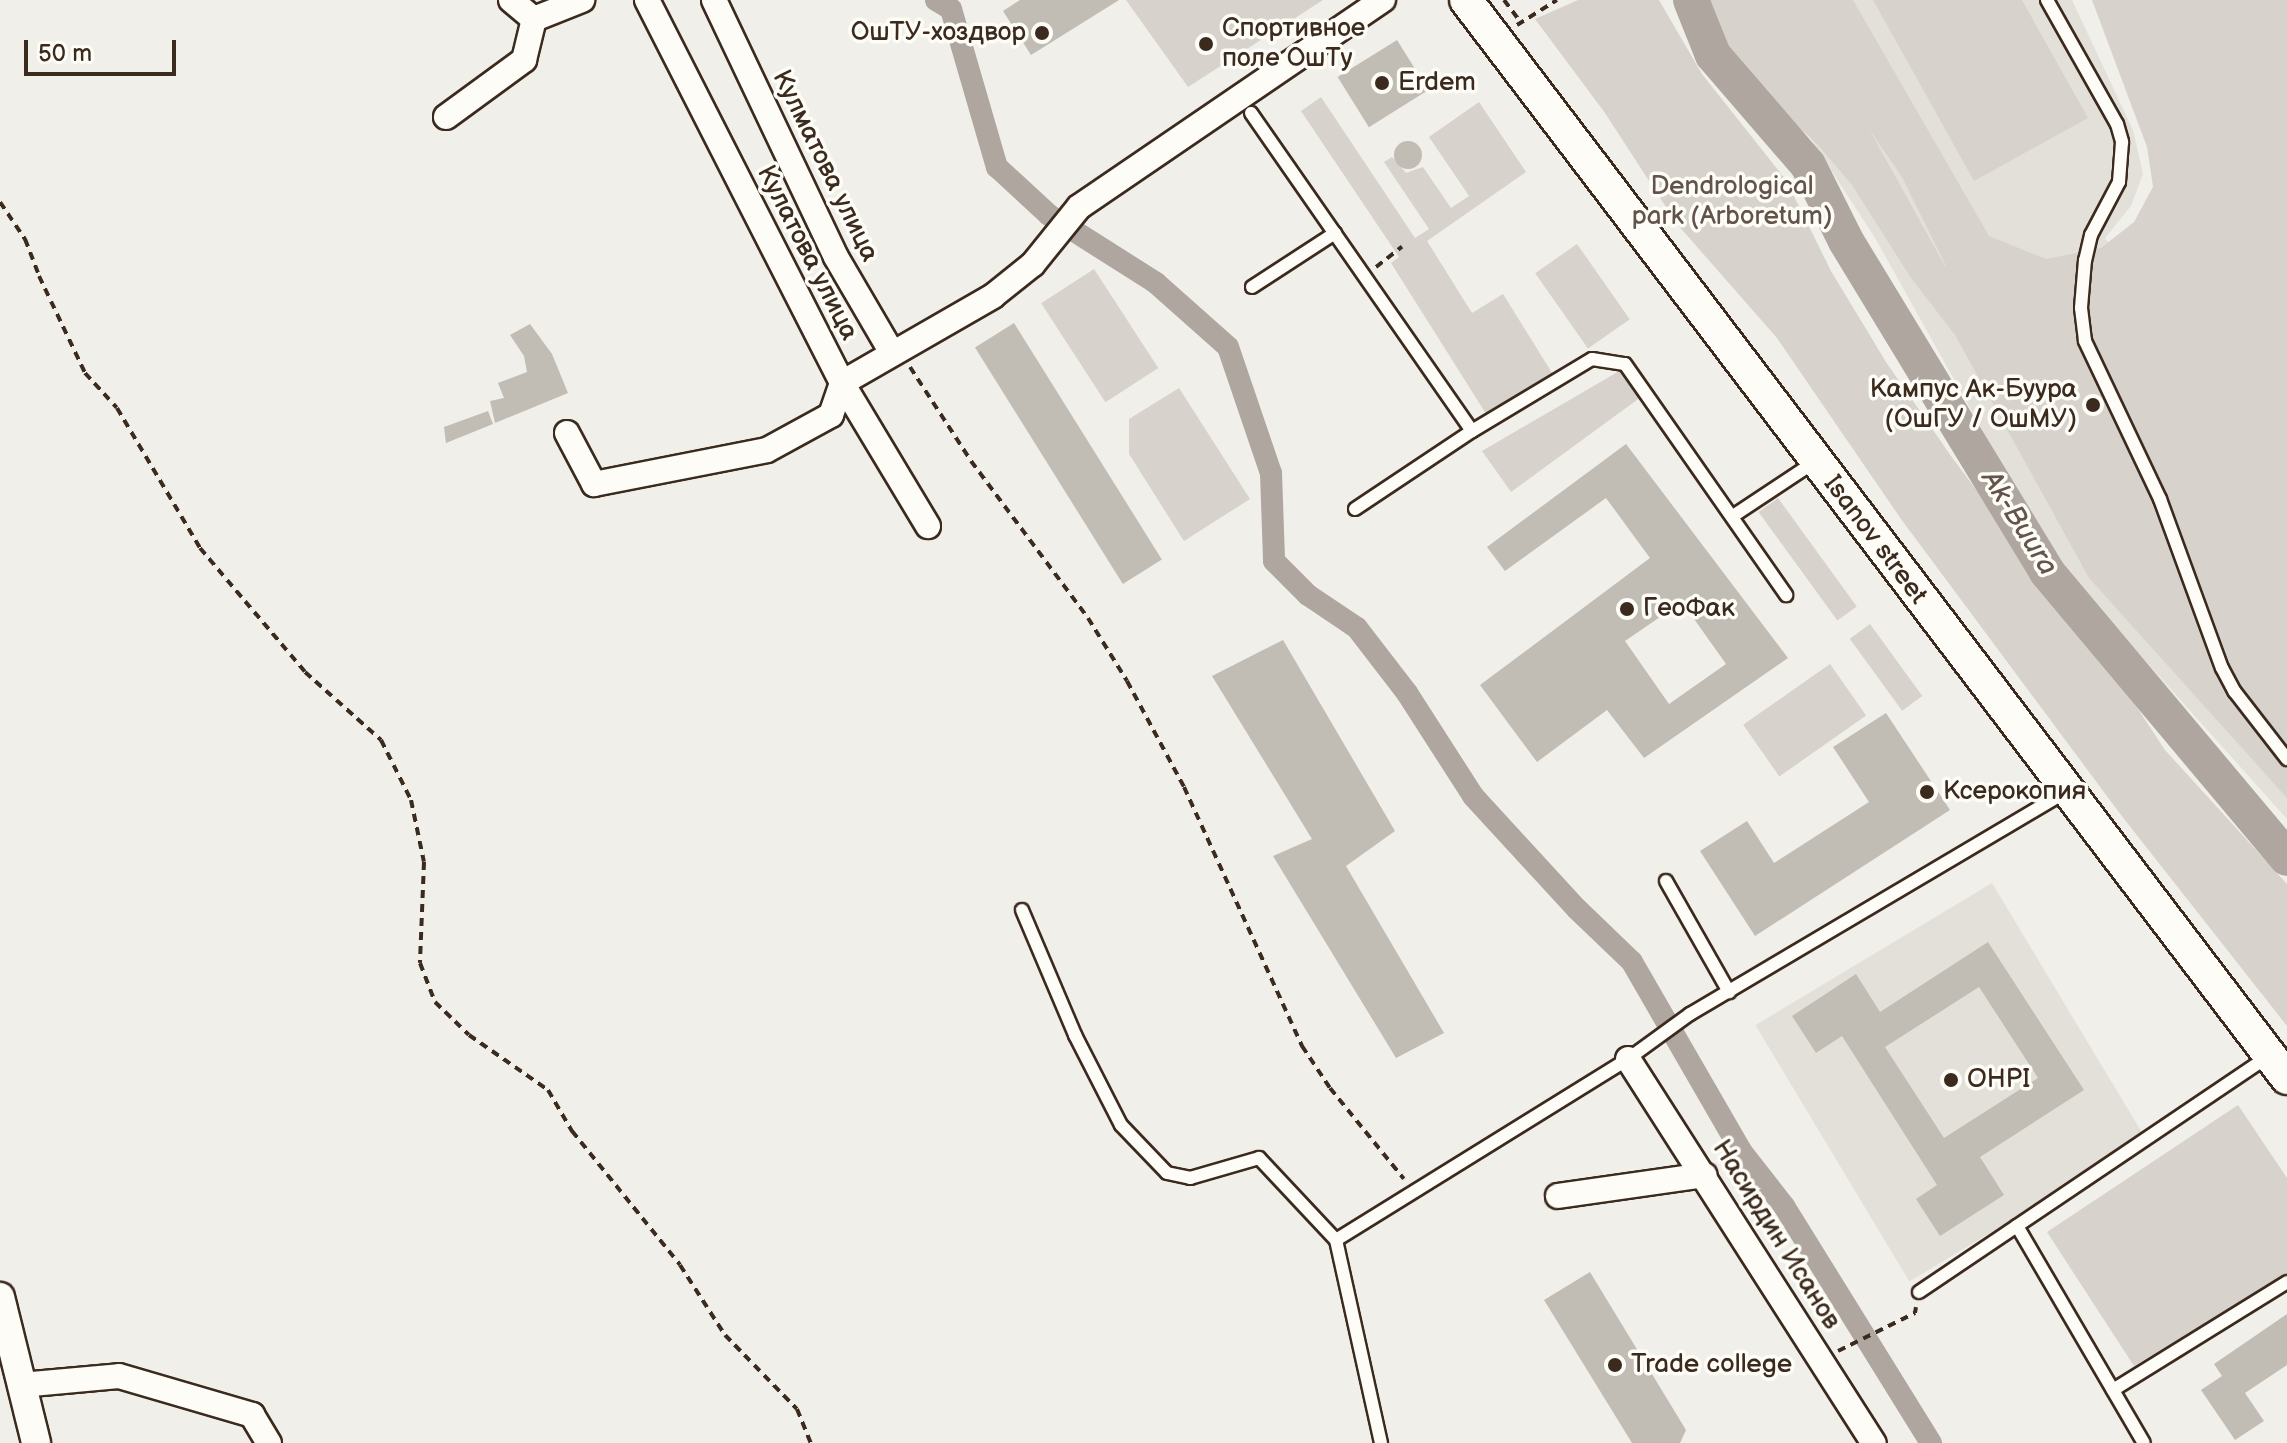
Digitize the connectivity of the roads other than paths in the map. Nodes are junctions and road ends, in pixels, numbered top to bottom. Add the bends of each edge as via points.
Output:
1 (511, 0) edge
2 (582, 0) edge
3 (647, 0) edge
4 (714, 0) edge
5 (1383, 0) edge
6 (1466, 0) edge
7 (2047, 0) edge
8 (534, 19) junction
9 (1251, 113) dead end
10 (446, 117) dead end
11 (1335, 233) junction
12 (1252, 287) dead end
13 (892, 353) junction
14 (842, 383) junction
15 (1472, 431) junction
16 (567, 433) dead end
17 (1816, 461) junction
18 (1355, 509) dead end
19 (1733, 516) junction
20 (928, 526) dead end
21 (1786, 595) dead end
22 (2287, 759) edge
23 (2067, 792) junction
24 (1666, 881) dead end
25 (1022, 910) dead end
26 (1729, 992) junction
27 (1628, 1059) junction
28 (2278, 1066) edge
29 (1705, 1175) junction
30 (1558, 1196) dead end
31 (2017, 1226) junction
32 (1336, 1240) junction
33 (2287, 1282) edge
34 (1919, 1292) road end
35 (0, 1297) edge
36 (21, 1385) junction
37 (2113, 1390) junction
38 (36, 1443) edge
39 (269, 1443) edge
40 (1381, 1443) edge
41 (1874, 1443) edge
42 (2144, 1443) edge

1 - 8 street
2 - 8 street
3 - 14 street, Кулатова улица
4 - 13 street, Кулматова улица via 836,257
5 - 13 street via 1071,215 1033,264 944,327
6 - 17 main road, Isanov street via 1512,34
7 - 22 lane via 2122,142 2119,182 2091,235 2085,260 2085,341 2160,499 2222,668
8 - 10 street via 524,60
9 - 11 lane
11 - 12 lane
11 - 15 lane
13 - 14 street
14 - 16 street via 831,415 767,450 594,484
14 - 20 street, Кулатова улица
15 - 18 lane
15 - 19 lane via 1592,359 1625,364
17 - 19 lane
17 - 23 main road, Isanov street
19 - 21 lane
23 - 26 lane
23 - 28 main road, Isanov street
24 - 26 lane
25 - 32 lane via 1075,1035 1121,1125 1167,1173 1190,1178 1259,1158
26 - 27 lane via 1655,1036
27 - 29 street, Насирдин Исанов
27 - 32 lane
28 - 31 lane
29 - 30 street
29 - 41 street, Насирдин Исанов
31 - 34 lane
31 - 37 lane
32 - 40 lane
33 - 37 lane
35 - 36 street
36 - 38 street
36 - 39 street via 119,1376 252,1415
37 - 42 lane

